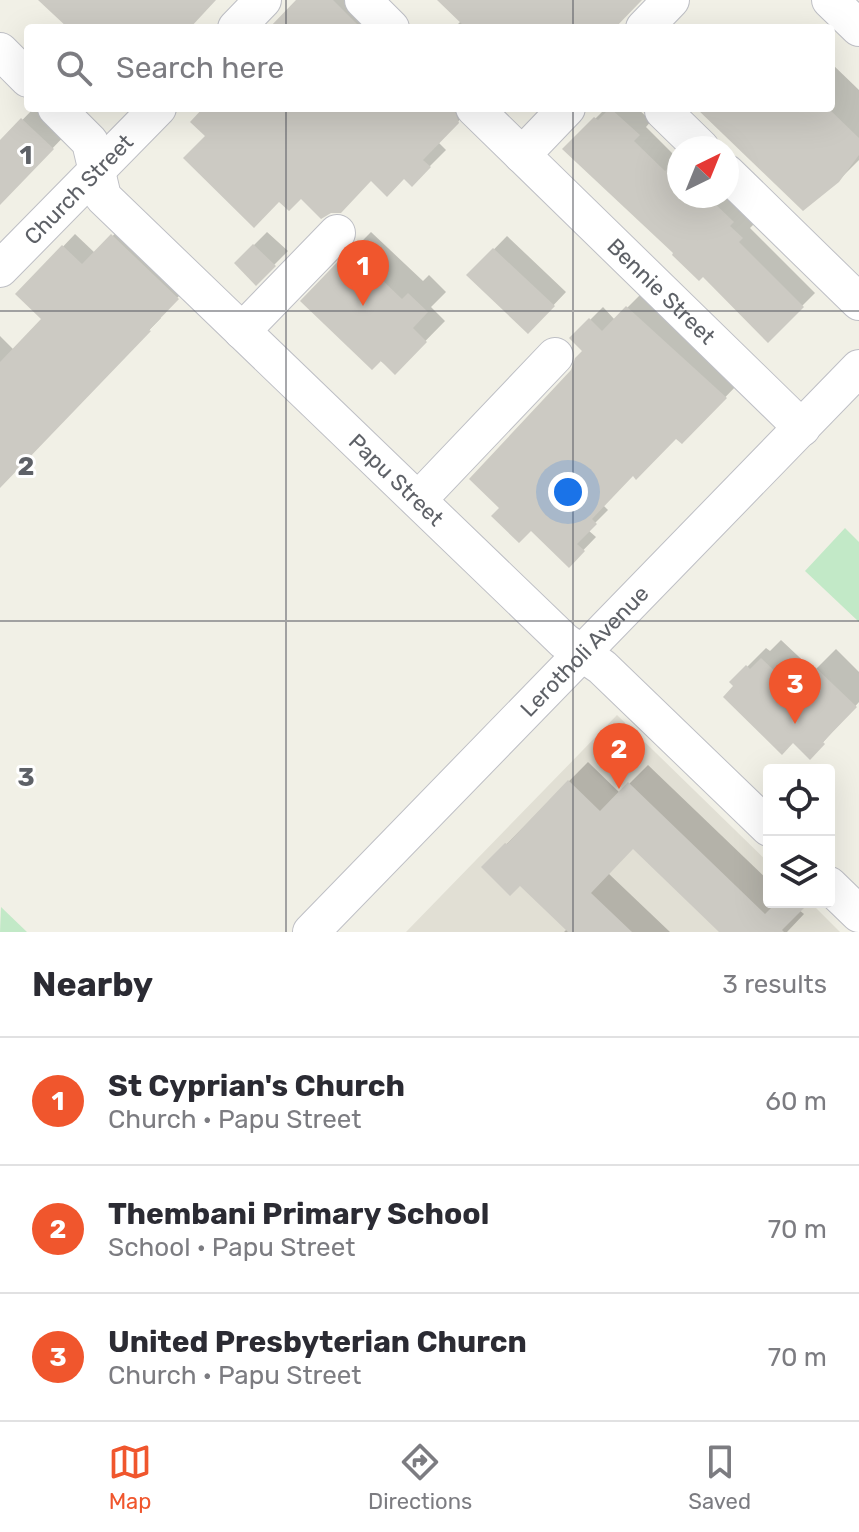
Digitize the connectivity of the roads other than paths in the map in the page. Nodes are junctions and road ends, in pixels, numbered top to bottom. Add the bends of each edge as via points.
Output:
1 (263, 0) edge
2 (363, 0) edge
3 (671, 0) edge
4 (830, 0) edge
5 (240, 24) edge
6 (387, 24) edge
7 (648, 24) edge
8 (859, 28) edge
9 (0, 51) edge
10 (24, 75) edge
11 (60, 112) edge
12 (154, 112) edge
13 (478, 112) edge
14 (563, 112) edge
15 (664, 112) edge
16 (689, 136) edge
17 (522, 155) junction
18 (97, 171) junction
19 (739, 185) edge
20 (337, 233) dead end
21 (0, 269) edge
22 (859, 302) edge
23 (242, 331) junction
24 (555, 356) dead end
25 (859, 368) edge
26 (802, 428) junction
27 (418, 500) junction
28 (583, 654) junction
29 (763, 822) edge
30 (835, 891) edge
31 (859, 914) edge
32 (311, 932) edge

1 - 5 street
2 - 6 street
3 - 7 street
4 - 8 street
9 - 10 street
11 - 18 street, Papu Street via 90,142
12 - 18 street, Church Street
13 - 17 street, Bennie Street
14 - 17 street
15 - 16 street
17 - 26 street, Bennie Street
18 - 21 street, Church Street
18 - 23 street, Papu Street via 103,197
19 - 22 street
20 - 23 street
23 - 27 street, Papu Street
24 - 27 street
25 - 26 street, Lerotholi Avenue
26 - 28 street, Lerotholi Avenue
27 - 28 street, Papu Street
28 - 29 street, Papu Street
28 - 32 street, Lerotholi Avenue
30 - 31 street

